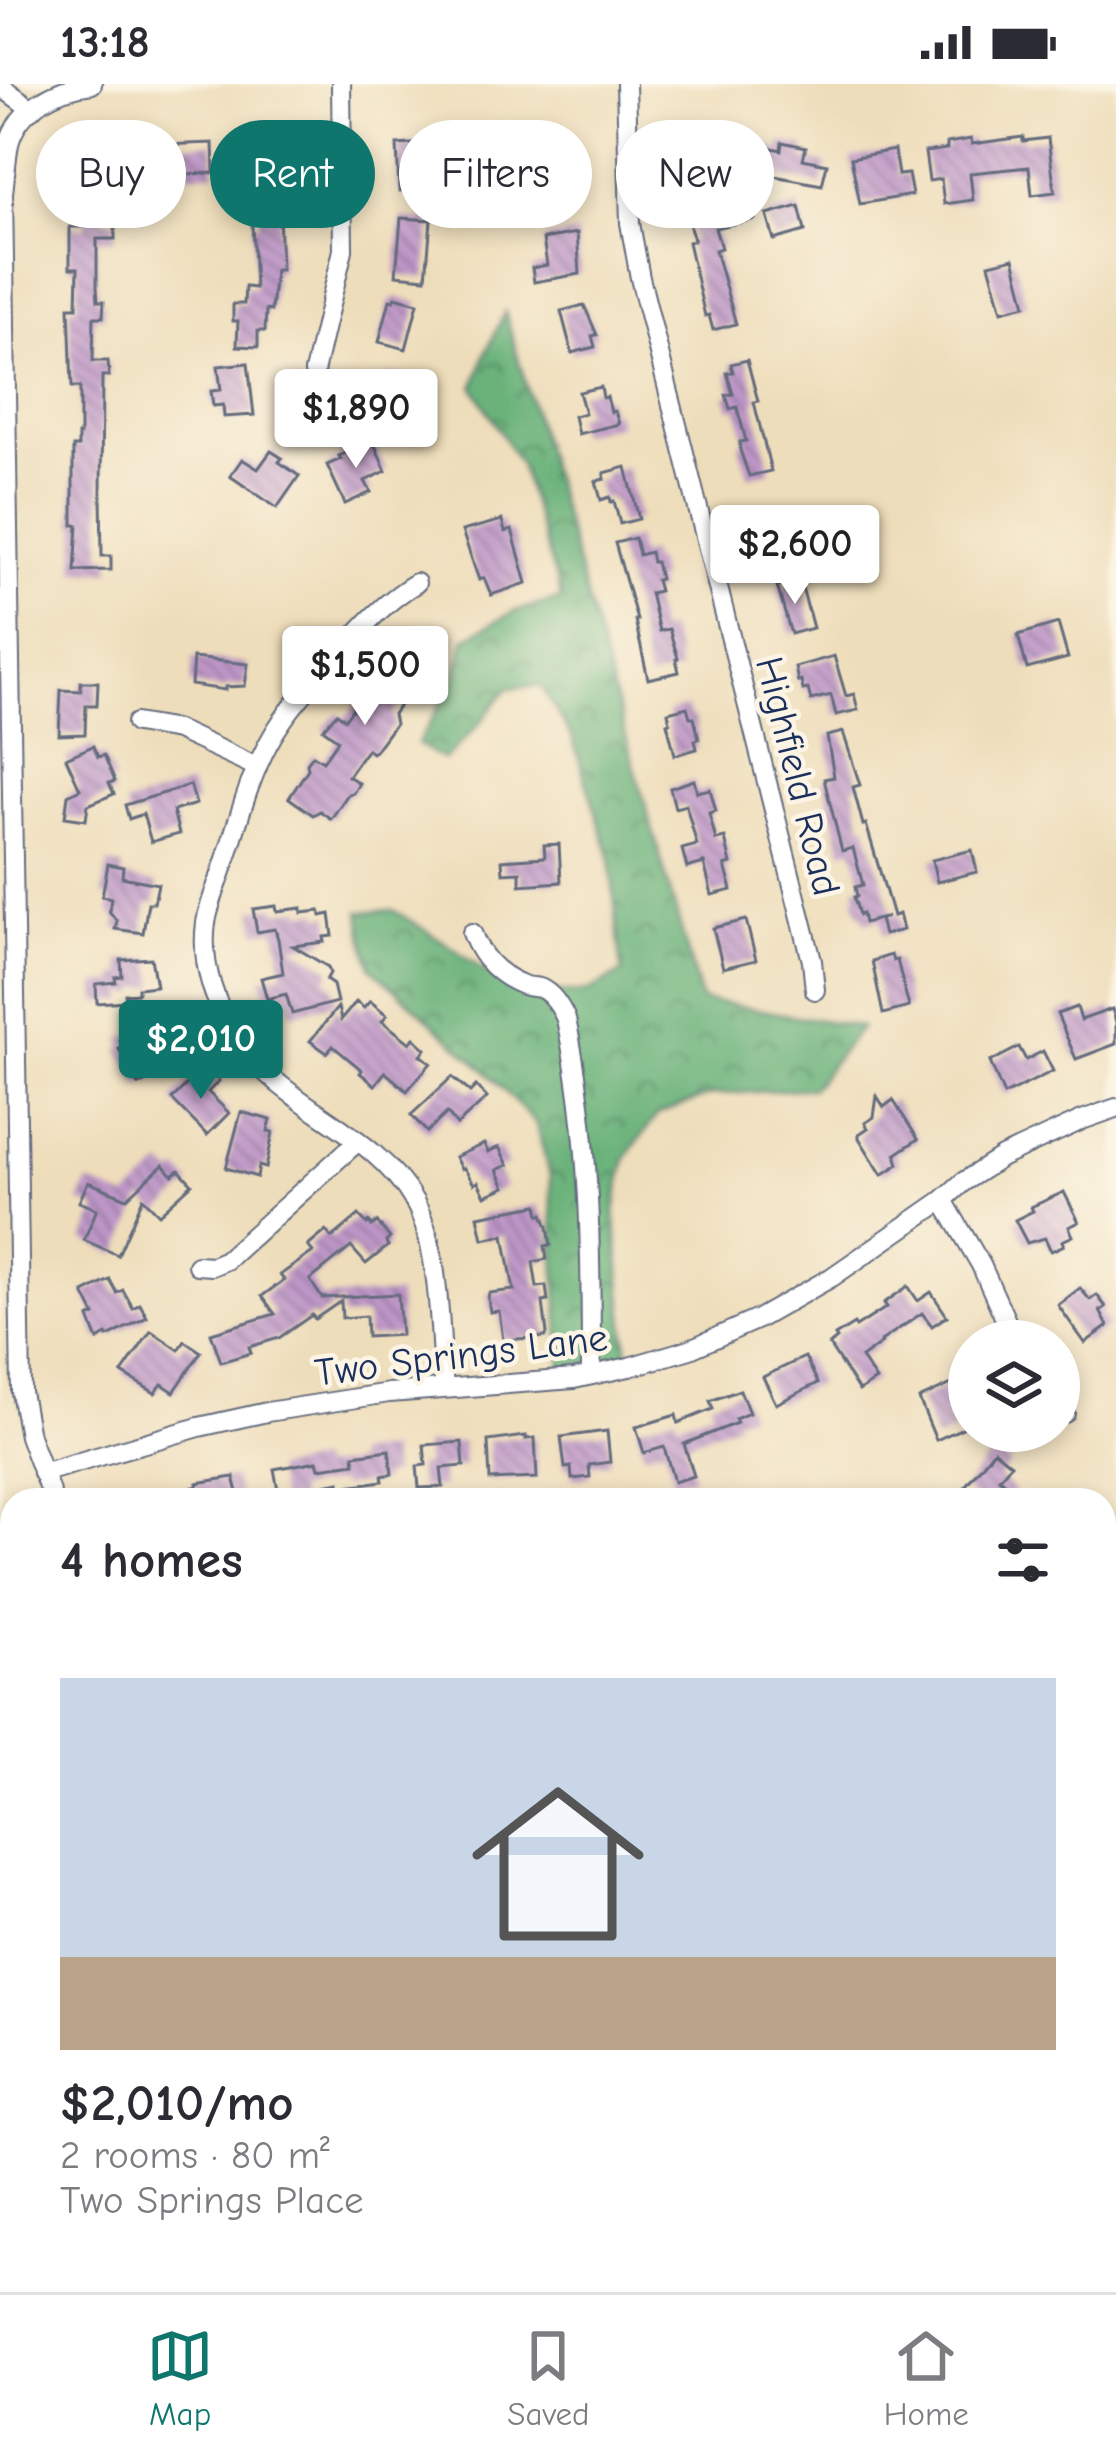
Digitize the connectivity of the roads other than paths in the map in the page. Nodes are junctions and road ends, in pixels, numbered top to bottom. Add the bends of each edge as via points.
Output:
1 (92, 84) edge
2 (341, 84) edge
3 (626, 84) edge
4 (0, 86) edge
5 (0, 107) edge
6 (26, 115) junction
7 (319, 389) dead end
8 (416, 583) dead end
9 (5, 636) edge
10 (136, 723) dead end
11 (257, 767) junction
12 (472, 933) dead end
13 (815, 990) dead end
14 (1116, 1108) edge
15 (358, 1141) junction
16 (943, 1200) junction
17 (197, 1265) dead end
18 (1006, 1320) edge
19 (591, 1375) junction
20 (444, 1388) junction
21 (21, 1392) junction
22 (0, 1393) edge
23 (42, 1473) junction
24 (48, 1488) edge

1 - 6 street via 45,98
2 - 7 street via 343,250 314,372
3 - 13 street, Highfield Road via 630,223 640,278
4 - 6 street
5 - 6 street
6 - 9 street via 10,140 3,193
8 - 11 street via 378,610 290,709
9 - 21 street
10 - 11 street via 177,730
11 - 15 street via 206,921 208,973 243,1048
12 - 19 street via 489,965 543,989 566,1018 589,1186
14 - 16 street, Two Springs Lane via 1002,1157
15 - 17 street via 226,1260
15 - 20 street via 400,1178 426,1229
16 - 18 street
16 - 19 street, Two Springs Lane via 758,1319 690,1349
19 - 20 street, Two Springs Lane
20 - 23 street, Two Springs Lane via 267,1412
21 - 22 street
21 - 23 street
23 - 24 street

